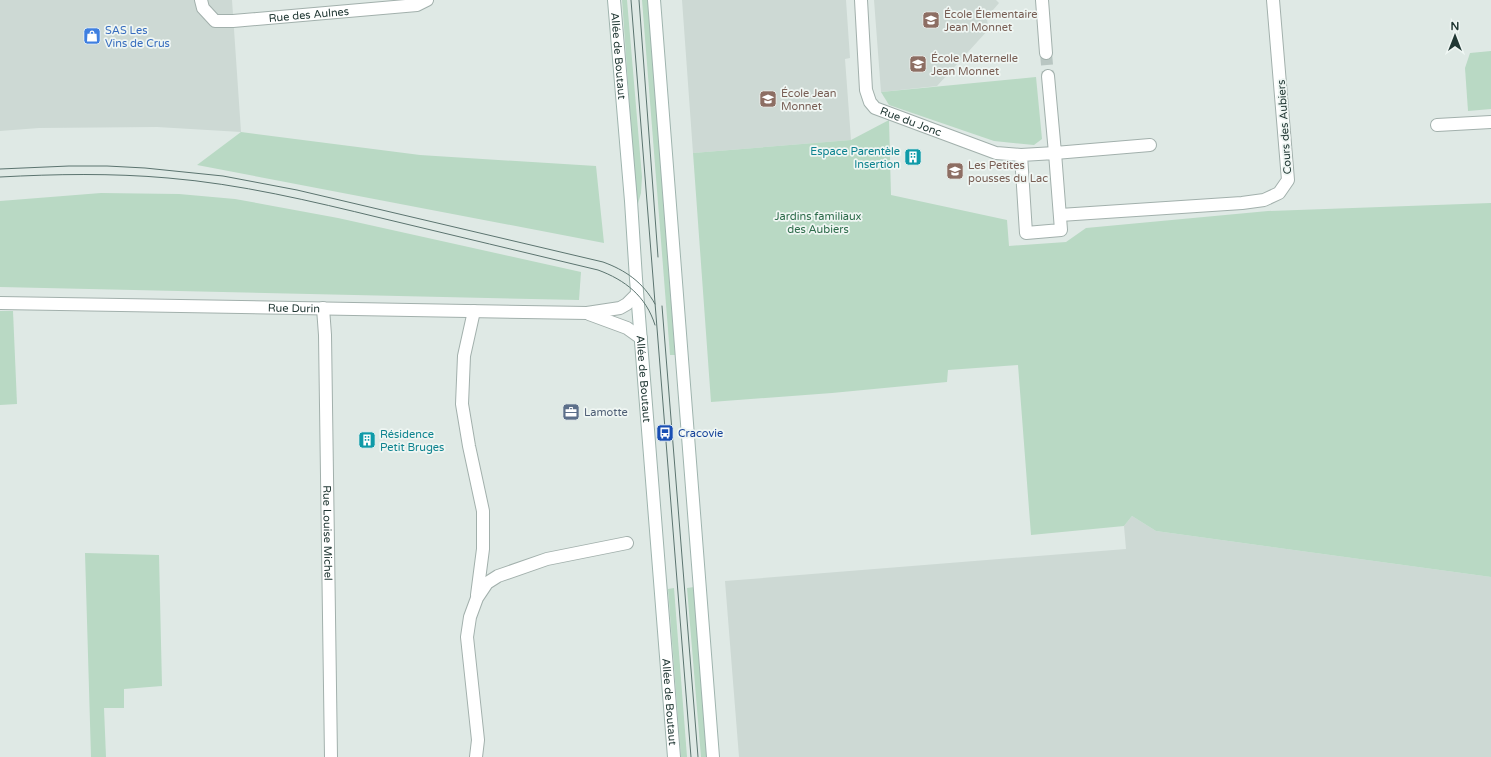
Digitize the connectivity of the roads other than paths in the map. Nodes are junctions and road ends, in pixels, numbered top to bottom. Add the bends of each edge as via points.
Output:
1 (427, 0) edge
2 (614, 0) edge
3 (654, 0) edge
4 (861, 0) edge
5 (1042, 0) edge
6 (1273, 0) edge
7 (202, 4) edge
8 (1046, 53) tunnel mouth
9 (1048, 76) tunnel mouth
10 (1491, 122) edge
11 (1437, 125) dead end
12 (1150, 145) dead end
13 (1055, 153) junction
14 (1021, 155) junction
15 (1060, 215) junction
16 (637, 294) junction
17 (0, 302) edge
18 (323, 308) junction
19 (474, 311) junction
20 (587, 313) junction
21 (641, 338) junction
22 (627, 543) dead end
23 (477, 598) junction
24 (331, 757) edge
25 (476, 757) edge
26 (674, 757) edge
27 (713, 757) edge

1 - 7 street, Rue des Aulnes via 416,5 233,21 215,21
2 - 16 street, Allée de Boutaut
3 - 27 street
4 - 14 street, Rue du Jonc via 866,90 870,102 876,108 996,153
5 - 8 street
6 - 15 street, Cours des Aubiers via 1288,180 1279,193 1264,200
9 - 13 street
10 - 11 street
12 - 13 street, Rue du Jonc
13 - 14 street, Rue du Jonc
13 - 15 street
14 - 15 street via 1026,232 1061,230
16 - 20 street, Rue Durin via 620,308
16 - 21 street, Allée de Boutaut
17 - 18 street, Rue Durin
18 - 19 street, Rue Durin
18 - 24 street, Rue Louise Michel
19 - 20 street, Rue Durin
19 - 23 street via 464,356 462,404 483,511 483,549
20 - 21 street, Rue Durin via 627,328
21 - 26 street, Allée de Boutaut
22 - 23 street via 547,559 498,576 488,583
23 - 25 street via 470,617 467,637 478,740

